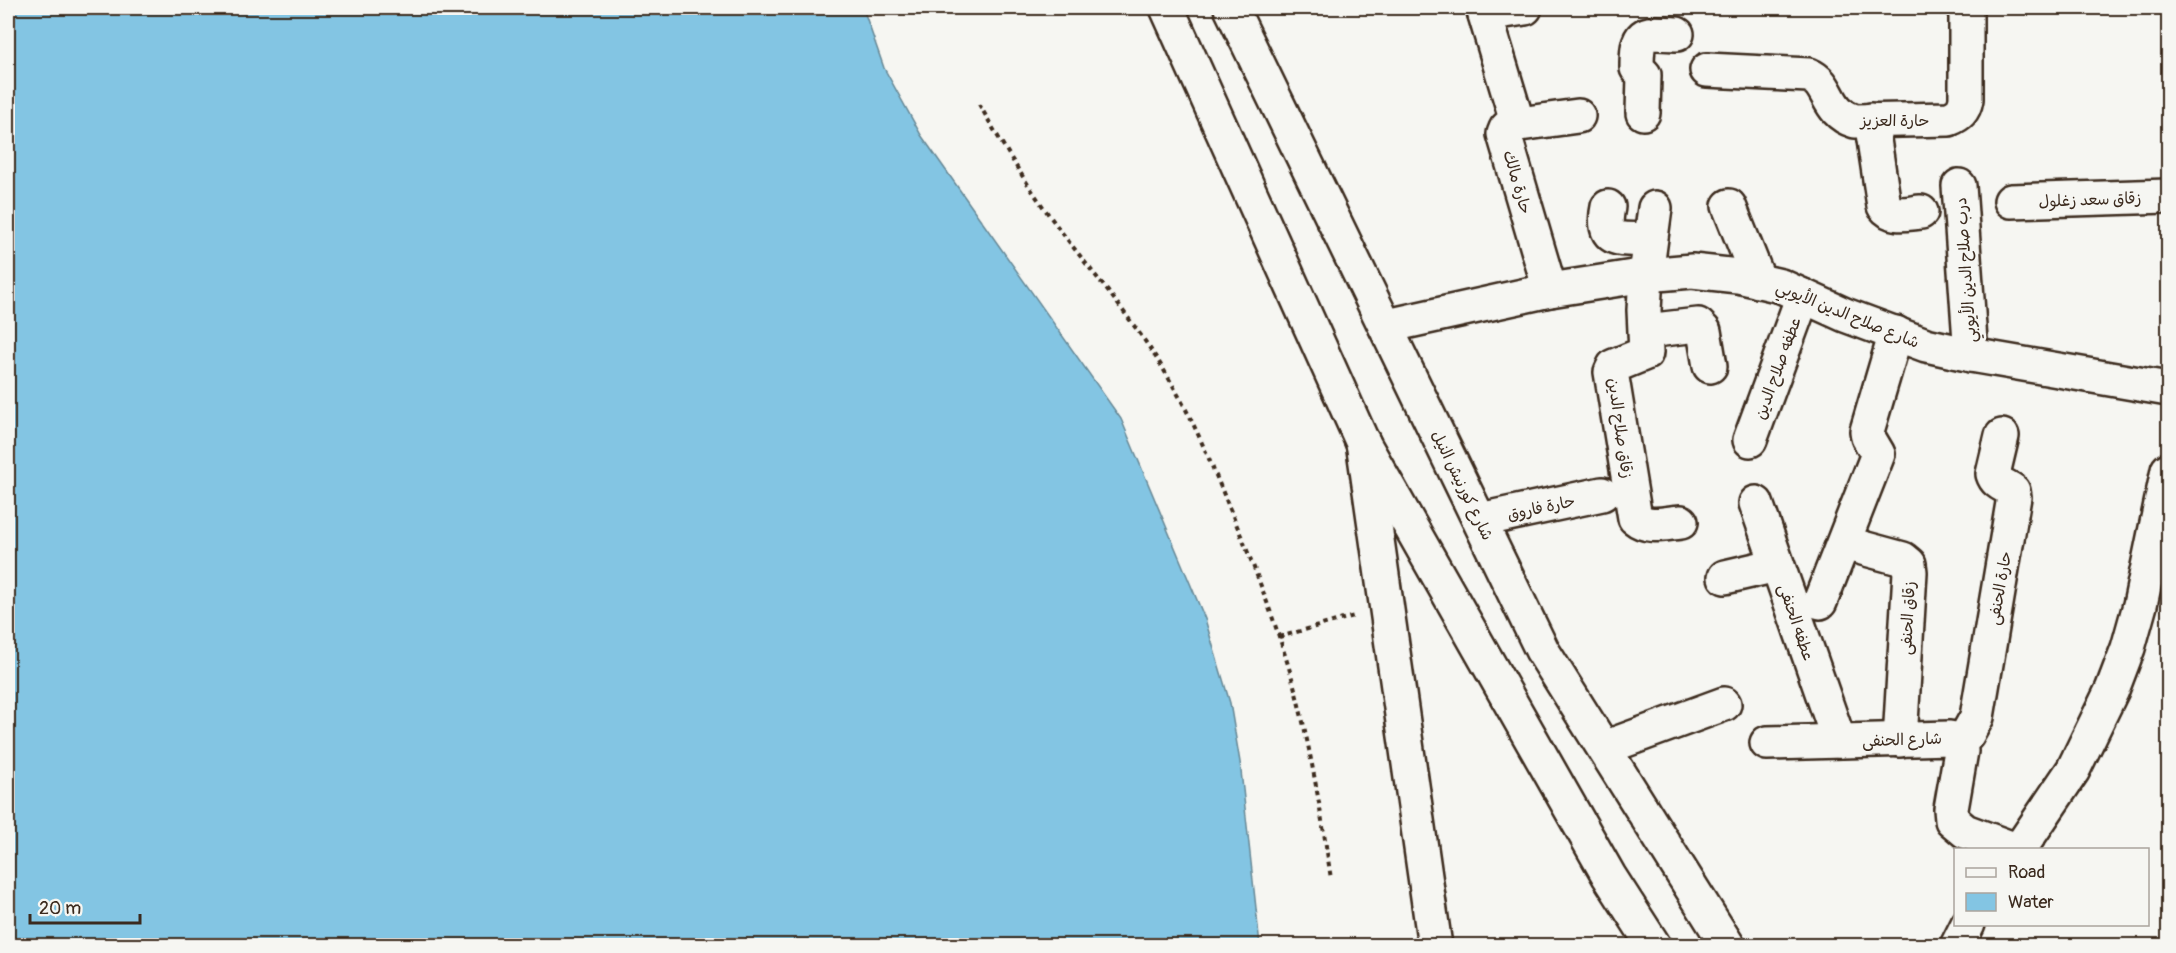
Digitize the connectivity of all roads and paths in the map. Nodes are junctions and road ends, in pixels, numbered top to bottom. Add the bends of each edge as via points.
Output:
1 (1167, 8) edge
2 (1231, 8) edge
3 (1525, 8) edge
4 (1966, 8) edge
5 (1484, 11) edge
6 (1676, 31) edge
7 (1707, 70) dead end
8 (979, 104) dead end
9 (1643, 113) dead end
10 (1578, 116) dead end
11 (1871, 120) junction
12 (1512, 125) junction
13 (1959, 186) dead end
14 (2169, 196) edge
15 (2011, 201) dead end
16 (1729, 206) dead end
17 (1608, 207) dead end
18 (1921, 212) dead end
19 (1646, 275) junction
20 (1759, 281) junction
21 (1550, 290) junction
22 (1803, 296) junction
23 (1387, 326) junction
24 (1646, 331) junction
25 (1896, 333) junction
26 (1971, 355) junction
27 (1710, 366) dead end
28 (2169, 389) edge
29 (2002, 436) dead end
30 (1750, 440) dead end
31 (1362, 441) junction
32 (2169, 470) edge
33 (1602, 494) dead end
34 (1756, 503) dead end
35 (1480, 520) junction
36 (1681, 522) dead end
37 (1844, 543) junction
38 (1777, 565) junction
39 (2158, 572) edge
40 (1725, 577) dead end
41 (1820, 602) dead end
42 (1386, 608) junction
43 (1279, 636) junction
44 (1724, 704) dead end
45 (1900, 740) junction
46 (1839, 741) junction
47 (1767, 743) dead end
48 (1959, 744) junction
49 (1604, 748) junction
50 (2014, 848) edge
51 (2018, 848) edge
52 (1331, 879) dead end
53 (1967, 926) edge
54 (1435, 945) edge
55 (1654, 945) edge
56 (1728, 945) edge
57 (1957, 945) edge

1 - 31 main road
2 - 23 main road, شارع كورنيش النيل
3 - 5 main road
4 - 11 main road, حارة العزيز via 1966,99 1959,115 1949,119
5 - 12 main road, حارة مالك via 1514,111
6 - 9 main road via 1649,33 1639,40 1636,68 1644,75
7 - 11 main road, حارة العزيز via 1809,75 1816,78 1843,117
8 - 43 path via 1031,189 1128,317 1172,384 1217,478
10 - 12 main road
11 - 18 main road via 1884,206 1895,214
12 - 21 main road, حارة مالك via 1504,134
13 - 26 main road, درب صلاح الدين الأيوبي
14 - 15 main road, زقاق سعد زغلول
16 - 20 main road
17 - 19 main road, زقاق صلاح الدين via 1607,230 1617,238 1653,224
19 - 20 main road, شارع صلاح الدين الأيوبي via 1692,271
19 - 21 main road, شارع صلاح الدين الأيوبي
19 - 24 main road, زقاق صلاح الدين
20 - 22 main road, شارع صلاح الدين الأيوبي via 1781,285
21 - 23 main road, شارع صلاح الدين الأيوبي
22 - 25 main road, شارع صلاح الدين الأيوبي
22 - 30 main road, عطفه صلاح الدين
23 - 35 main road, شارع كورنيش النيل
24 - 27 main road via 1698,325 1704,331
24 - 36 main road, زقاق صلاح الدين via 1646,353 1614,366 1611,372 1633,510 1642,524
25 - 26 main road, شارع صلاح الدين الأيوبي via 1926,345
25 - 37 main road via 1867,431 1878,454
26 - 28 main road, شارع صلاح الدين الأيوبي
29 - 48 main road, حارة الحنفى via 1993,474 1995,480 2013,491 2014,497 1977,717
31 - 42 main road
31 - 55 main road via 1609,876
32 - 39 main road
33 - 35 main road, حارة فاروق
34 - 38 main road, عطفه الحنفى
35 - 49 main road, شارع كورنيش النيل via 1542,650
37 - 41 main road
37 - 45 main road, زقاق الحنفى via 1903,559 1908,564
38 - 40 main road
38 - 46 main road, عطفه الحنفى
39 - 51 main road via 2140,605 2128,648 2093,731 2073,770
42 - 43 path
42 - 54 main road
43 - 52 path via 1304,725
44 - 49 main road
45 - 46 main road, شارع الحنفى
45 - 48 main road, شارع الحنفى via 1950,738
46 - 47 main road, شارع الحنفى
48 - 50 main road, شارع الحنفى via 1950,809 1952,820 1965,831
49 - 56 main road, شارع كورنيش النيل
53 - 57 main road

